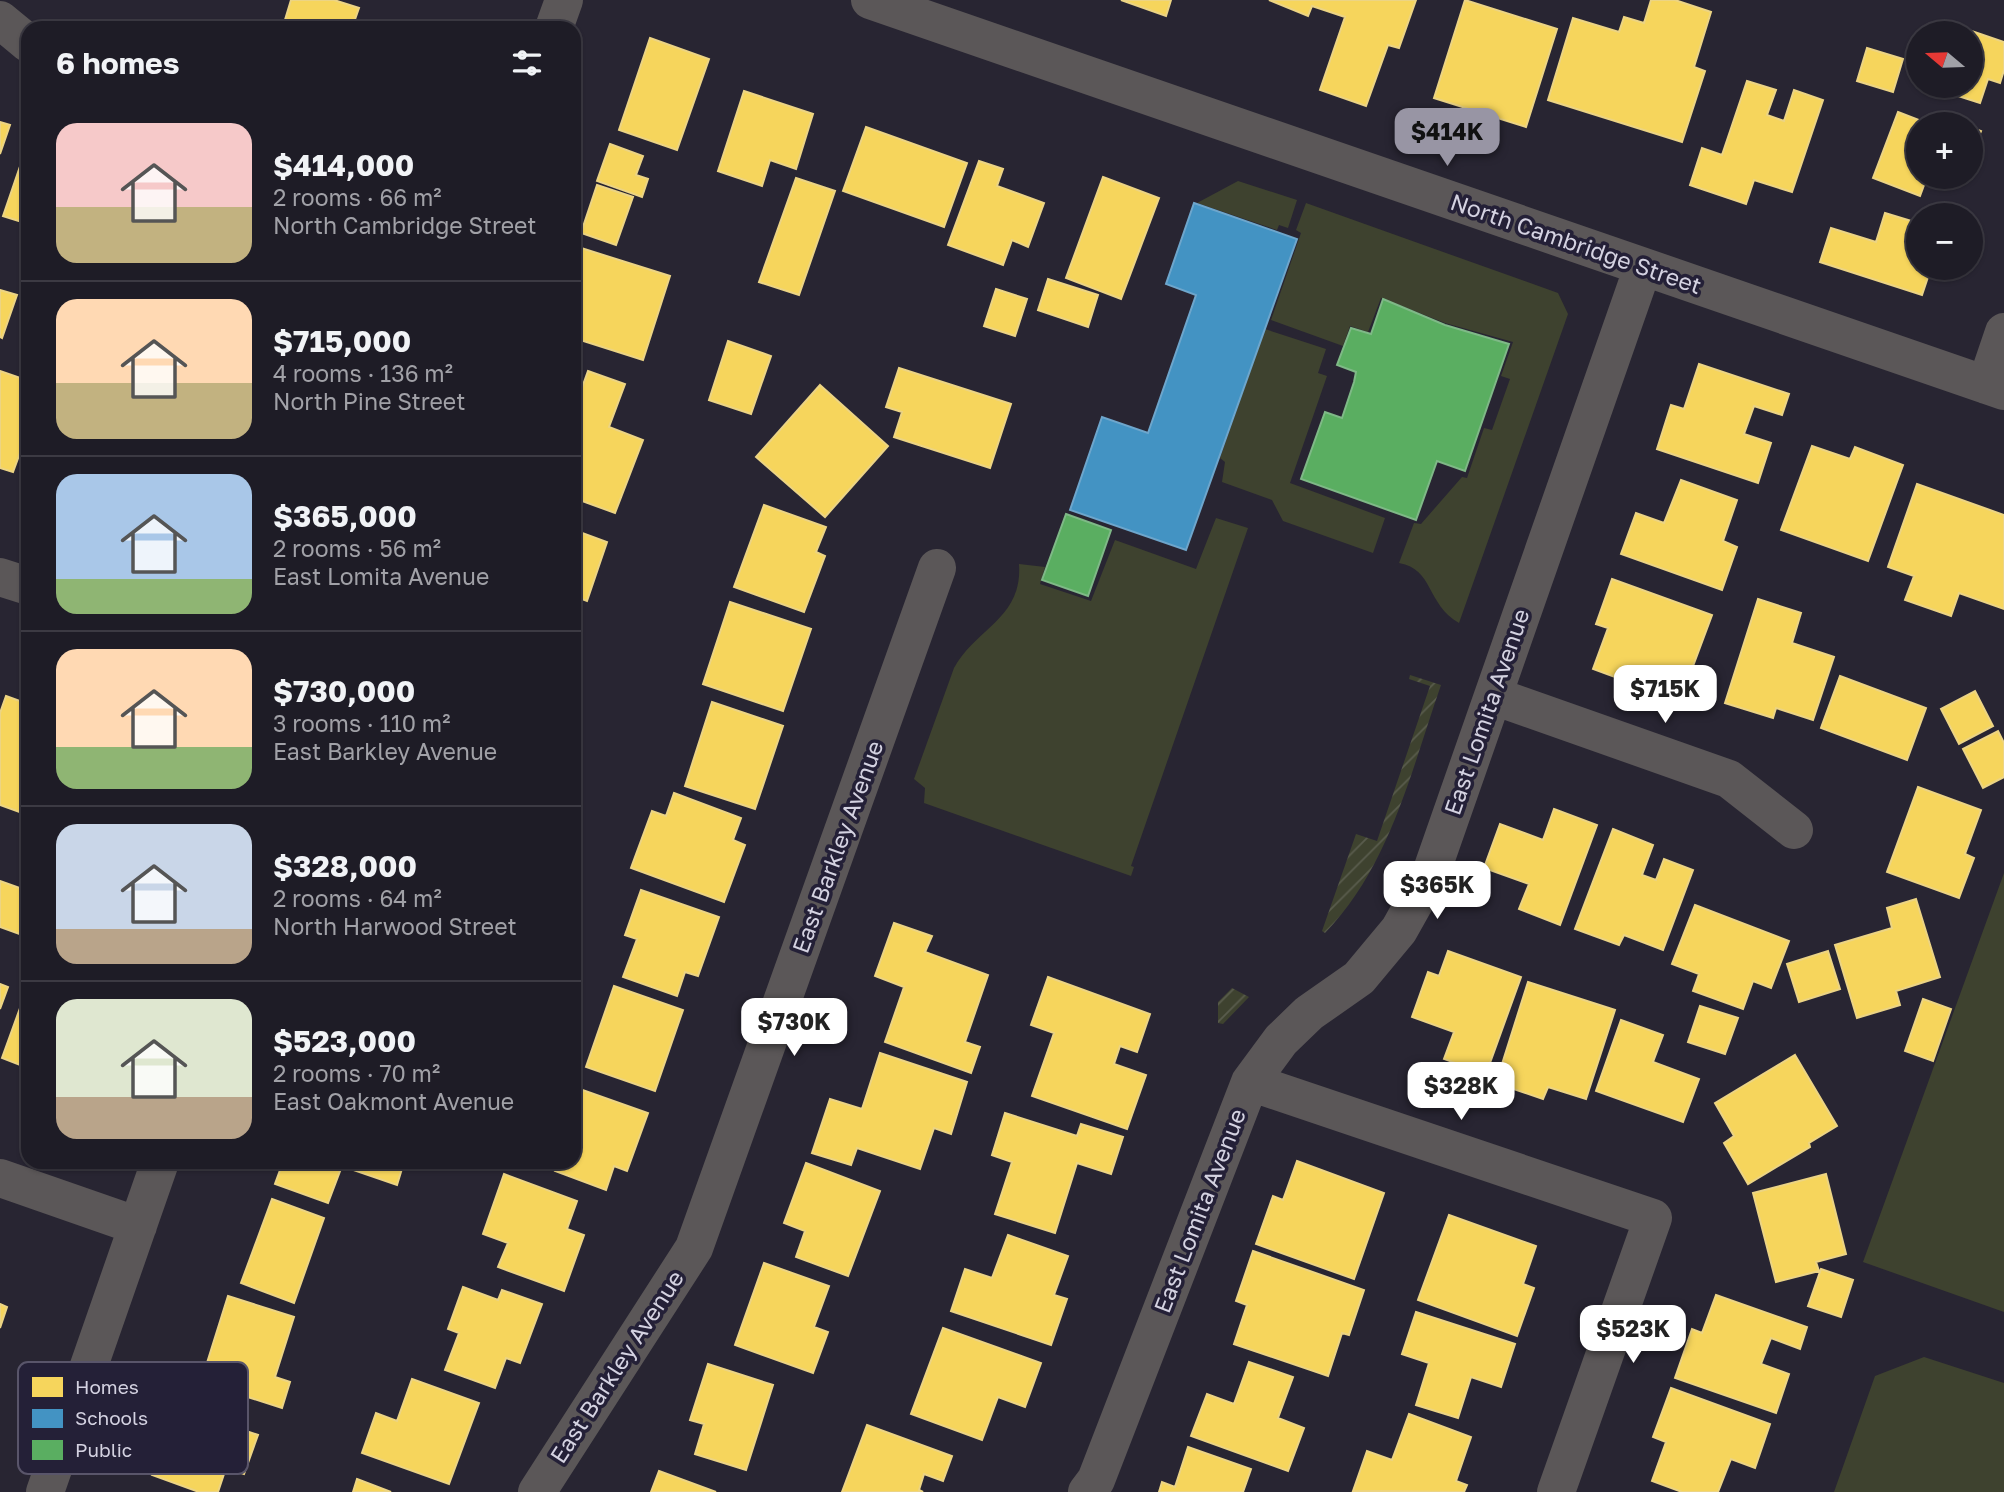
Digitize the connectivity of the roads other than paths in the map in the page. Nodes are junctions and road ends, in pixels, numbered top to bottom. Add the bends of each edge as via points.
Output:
1 (564, 0) edge
2 (870, 0) edge
3 (0, 20) edge
4 (556, 21) edge
5 (21, 37) edge
6 (1643, 267) junction
7 (2004, 332) edge
8 (1995, 388) edge
9 (937, 568) dead end
10 (0, 576) edge
11 (21, 584) edge
12 (1494, 696) junction
13 (1794, 830) dead end
14 (1250, 1082) junction
15 (158, 1169) edge
16 (0, 1178) edge
17 (138, 1226) junction
18 (90, 1362) edge
19 (51, 1474) edge
20 (45, 1492) edge
21 (537, 1492) edge
22 (1087, 1492) edge
23 (1556, 1492) edge

1 - 4 street
2 - 6 street, North Cambridge Street
3 - 5 street
6 - 8 street, North Cambridge Street
6 - 12 street, East Lomita Avenue
7 - 8 street
9 - 21 street, East Barkley Avenue via 694,1248
10 - 11 street
12 - 13 street via 1729,779
12 - 14 street, East Lomita Avenue via 1431,873 1398,930 1359,978 1281,1040
14 - 22 street, East Lomita Avenue via 1096,1480
14 - 23 street via 1653,1218
15 - 17 street
16 - 17 street
17 - 18 street
19 - 20 street

